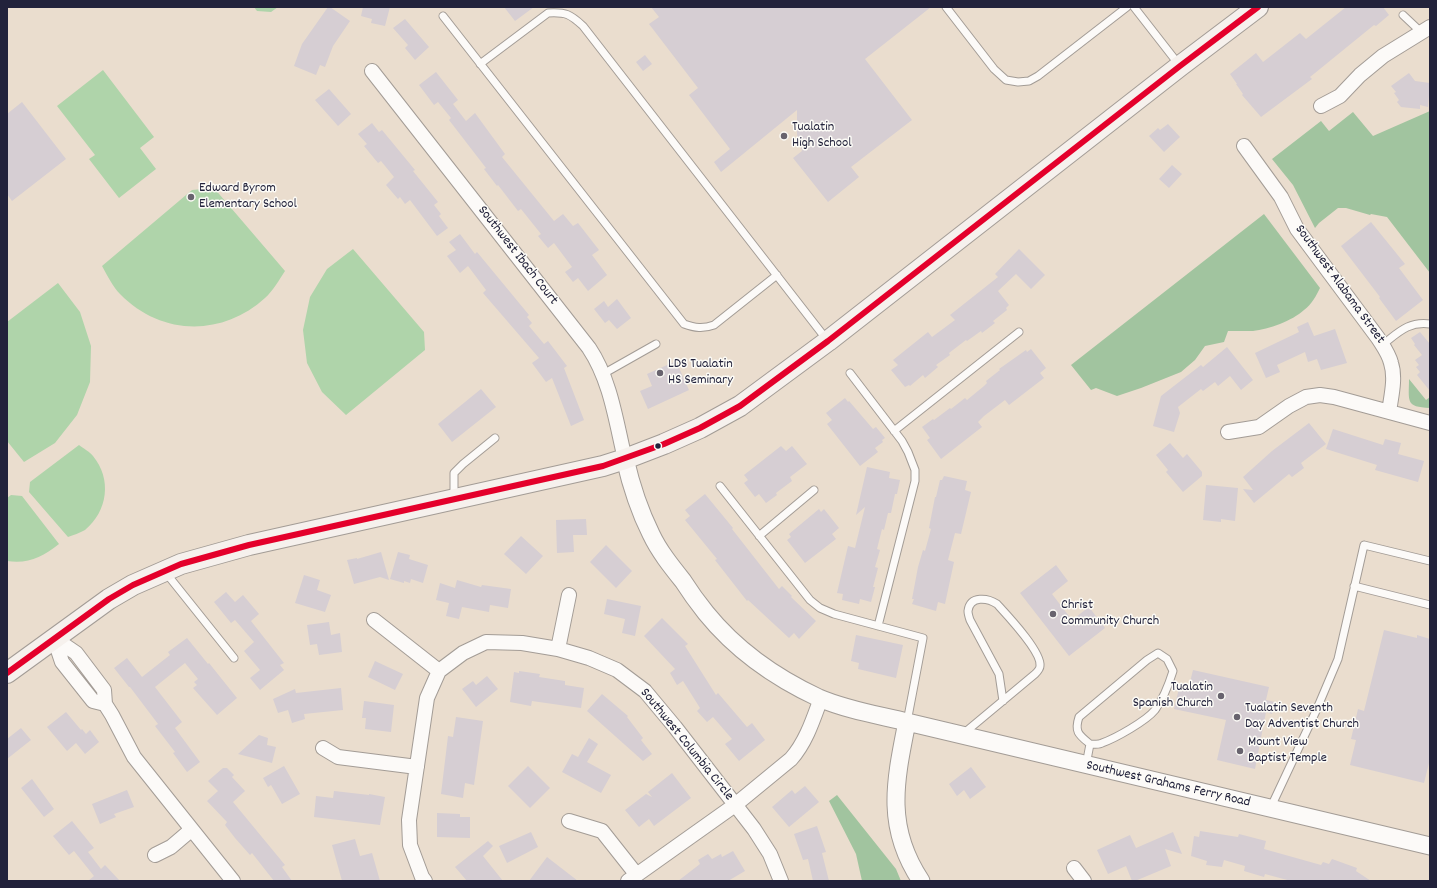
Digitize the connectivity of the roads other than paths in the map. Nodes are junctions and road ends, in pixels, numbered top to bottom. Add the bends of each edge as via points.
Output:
1 (946, 7) edge
2 (1127, 7) edge
3 (1134, 7) edge
4 (1253, 9) edge
5 (1403, 15) dead end
6 (442, 16) dead end
7 (1425, 30) edge
8 (480, 64) junction
9 (1180, 66) junction
10 (372, 71) dead end
11 (1321, 106) dead end
12 (1244, 146) dead end
13 (777, 275) junction
14 (1430, 324) edge
15 (1018, 332) dead end
16 (828, 341) junction
17 (656, 344) dead end
18 (1382, 345) junction
19 (603, 374) junction
20 (850, 374) dead end
21 (1389, 412) junction
22 (1430, 423) edge
23 (894, 431) junction
24 (1228, 432) dead end
25 (495, 438) dead end
26 (626, 459) junction
27 (720, 486) dead end
28 (814, 490) dead end
29 (454, 500) junction
30 (759, 536) junction
31 (1430, 561) edge
32 (165, 571) junction
33 (1354, 586) junction
34 (569, 595) dead end
35 (1430, 605) edge
36 (374, 620) dead end
37 (878, 626) junction
38 (54, 638) junction
39 (558, 650) junction
40 (234, 658) dead end
41 (439, 671) junction
42 (7, 673) edge
43 (821, 698) junction
44 (1003, 701) junction
45 (907, 722) junction
46 (961, 735) junction
47 (1090, 744) junction
48 (323, 748) dead end
49 (1086, 765) junction
50 (417, 767) junction
51 (735, 805) junction
52 (1270, 809) junction
53 (569, 821) dead end
54 (192, 830) junction
55 (1430, 846) edge
56 (155, 856) dead end
57 (1074, 868) dead end
58 (632, 877) edge
59 (233, 881) edge
60 (425, 881) edge
61 (781, 881) edge
62 (921, 881) edge
63 (1084, 881) edge

1 - 2 lane via 994,69 1006,80 1018,82 1029,81 1038,76
3 - 9 lane
4 - 9 main road
5 - 7 lane
6 - 8 lane
7 - 11 street via 1383,56 1340,96
8 - 13 lane via 548,13 560,12 573,17
8 - 13 lane via 684,324 694,328 714,325
9 - 16 main road
10 - 19 street, Southwest Ibach Court via 589,348
12 - 18 street, Southwest Alabama Street via 1281,197 1297,230
13 - 16 lane
14 - 18 lane via 1411,325
15 - 23 lane
16 - 26 main road via 740,406 700,428
17 - 19 lane
18 - 21 street, Southwest Alabama Street via 1393,372
19 - 26 street, Southwest Ibach Court
20 - 23 lane
21 - 22 street
21 - 24 street via 1320,395 1306,397 1259,427
23 - 37 lane via 912,459 915,481
25 - 29 lane via 454,473
26 - 29 main road via 572,474
26 - 43 street, Southwest Grahams Ferry Road via 632,486 651,534 663,555 706,613 760,664
27 - 30 lane
28 - 30 lane
29 - 32 main road via 249,545
30 - 37 lane via 810,600 827,611
31 - 33 lane via 1364,545
32 - 38 main road via 121,592
32 - 40 lane
33 - 35 lane
33 - 52 lane via 1338,659
34 - 39 street
36 - 41 street
37 - 45 lane via 923,638
38 - 42 main road
38 - 54 street via 62,662 93,701 105,704 134,757
39 - 41 street, Southwest Columbia Circle via 522,643 486,642 463,653
39 - 51 street, Southwest Columbia Circle via 589,658 617,670 645,691
41 - 50 street via 428,698
43 - 45 street, Southwest Grahams Ferry Road
43 - 51 street via 807,735 791,760
44 - 44 lane via 1036,674 1040,666 1038,655 997,604 990,599 978,599 970,604 970,620 999,674
44 - 46 lane
45 - 46 street, Southwest Grahams Ferry Road
45 - 62 street via 896,779 895,807 904,850
46 - 49 street, Southwest Grahams Ferry Road
47 - 47 lane via 1101,744 1118,736 1154,711 1173,671 1167,659 1158,653 1147,660 1080,717 1077,725 1078,734
47 - 49 lane
48 - 50 street via 338,757
49 - 52 street, Southwest Grahams Ferry Road
50 - 60 street via 409,820 410,845
51 - 58 street
51 - 61 street, Southwest Columbia Circle via 770,854
52 - 55 street, Southwest Grahams Ferry Road
53 - 58 street via 602,831
54 - 56 street
54 - 59 street
57 - 63 street

